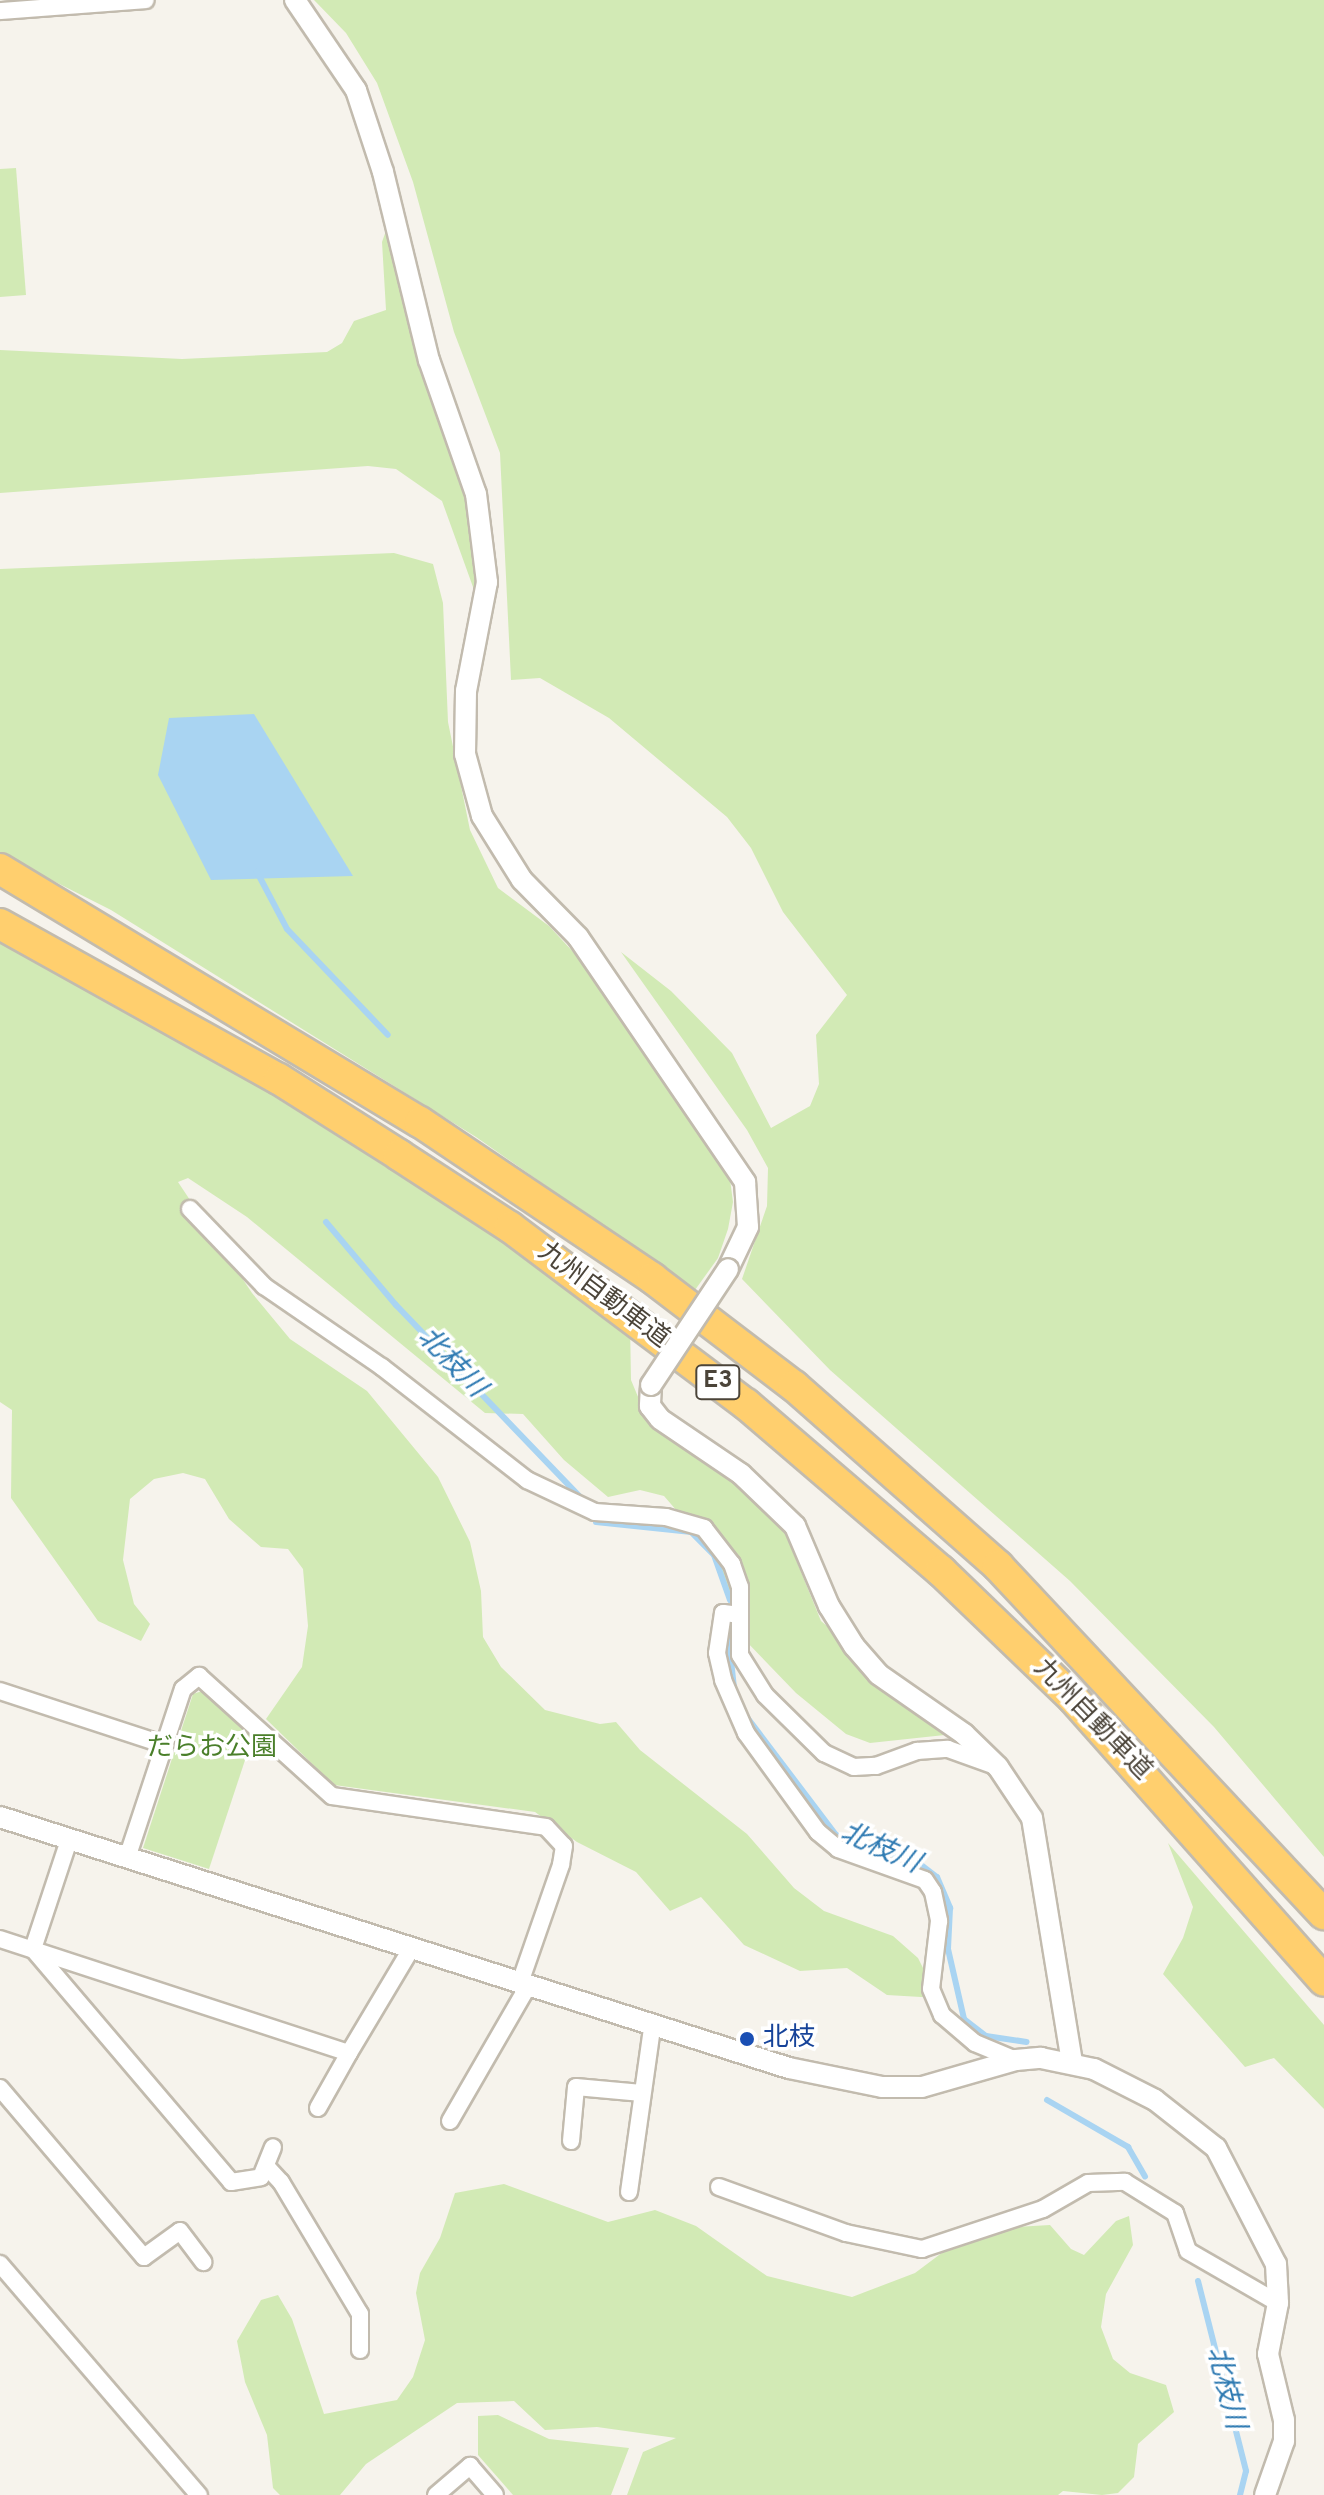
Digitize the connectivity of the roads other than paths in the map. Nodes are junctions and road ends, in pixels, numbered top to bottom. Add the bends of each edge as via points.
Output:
1 (146, 0) edge
2 (295, 0) edge
3 (0, 11) edge
4 (0, 869) edge
5 (0, 924) edge
6 (190, 1209) dead end
7 (740, 1615) junction
8 (0, 1691) edge
9 (165, 1745) junction
10 (998, 1767) junction
11 (0, 1817) edge
12 (69, 1840) junction
13 (127, 1858) junction
14 (1324, 1914) edge
15 (0, 1939) edge
16 (33, 1949) junction
17 (411, 1949) junction
18 (1324, 1981) edge
19 (524, 1985) junction
20 (652, 2028) junction
21 (349, 2053) junction
22 (1016, 2060) junction
23 (1072, 2062) junction
24 (0, 2088) edge
25 (642, 2093) junction
26 (318, 2108) dead end
27 (450, 2121) dead end
28 (571, 2141) dead end
29 (273, 2147) dead end
30 (266, 2166) junction
31 (719, 2187) dead end
32 (629, 2192) dead end
33 (203, 2262) dead end
34 (0, 2264) edge
35 (1278, 2303) junction
36 (360, 2350) dead end
37 (199, 2495) edge
38 (436, 2495) edge
39 (495, 2495) edge
40 (1265, 2495) edge

1 - 3 street
2 - 10 street, bridge via 356,90 383,172 429,360 476,494 487,582 466,691 465,754 482,816 522,880 578,937 745,1182 748,1227 728,1269 651,1385 650,1406 660,1419 741,1474 795,1526 829,1606 878,1674 964,1734
4 - 14 highway, 九州自動車道 / E3 via 433,1130 652,1278 794,1386 998,1566
5 - 18 highway, 九州自動車道 / E3 via 279,1079 399,1155 510,1227 746,1404 941,1571 1073,1698
6 - 7 street via 264,1286 382,1367 527,1480 595,1512 666,1517 704,1528 732,1564 740,1587
7 - 10 street via 740,1655 765,1695 839,1763 876,1766 917,1751 948,1749
7 - 22 street via 723,1613 717,1653 746,1733 818,1832 838,1849 925,1880 939,1921 931,1989 942,2015 975,2043
8 - 9 street
9 - 13 street
9 - 19 street via 183,1689 199,1676 332,1796 546,1827 564,1846
10 - 23 street via 1032,1818 1037,1836
11 - 12 street
12 - 13 street
12 - 16 street
13 - 17 street
15 - 16 street
16 - 21 street
16 - 30 street via 231,2182 261,2177
17 - 19 street
17 - 21 street
19 - 20 street
19 - 27 street
20 - 22 street via 789,2068 882,2087 963,2079
20 - 25 street
21 - 26 street
22 - 23 street
23 - 35 street via 1155,2100 1216,2148 1268,2245 1280,2282
24 - 33 street via 144,2257 180,2231
25 - 28 street via 576,2087
25 - 32 street
29 - 30 street
30 - 36 street via 281,2182 360,2314
31 - 35 street via 846,2233 922,2249 1031,2214 1088,2183 1125,2182 1175,2213 1188,2251
34 - 37 street
35 - 40 street via 1268,2354 1284,2441
38 - 39 street via 470,2466

